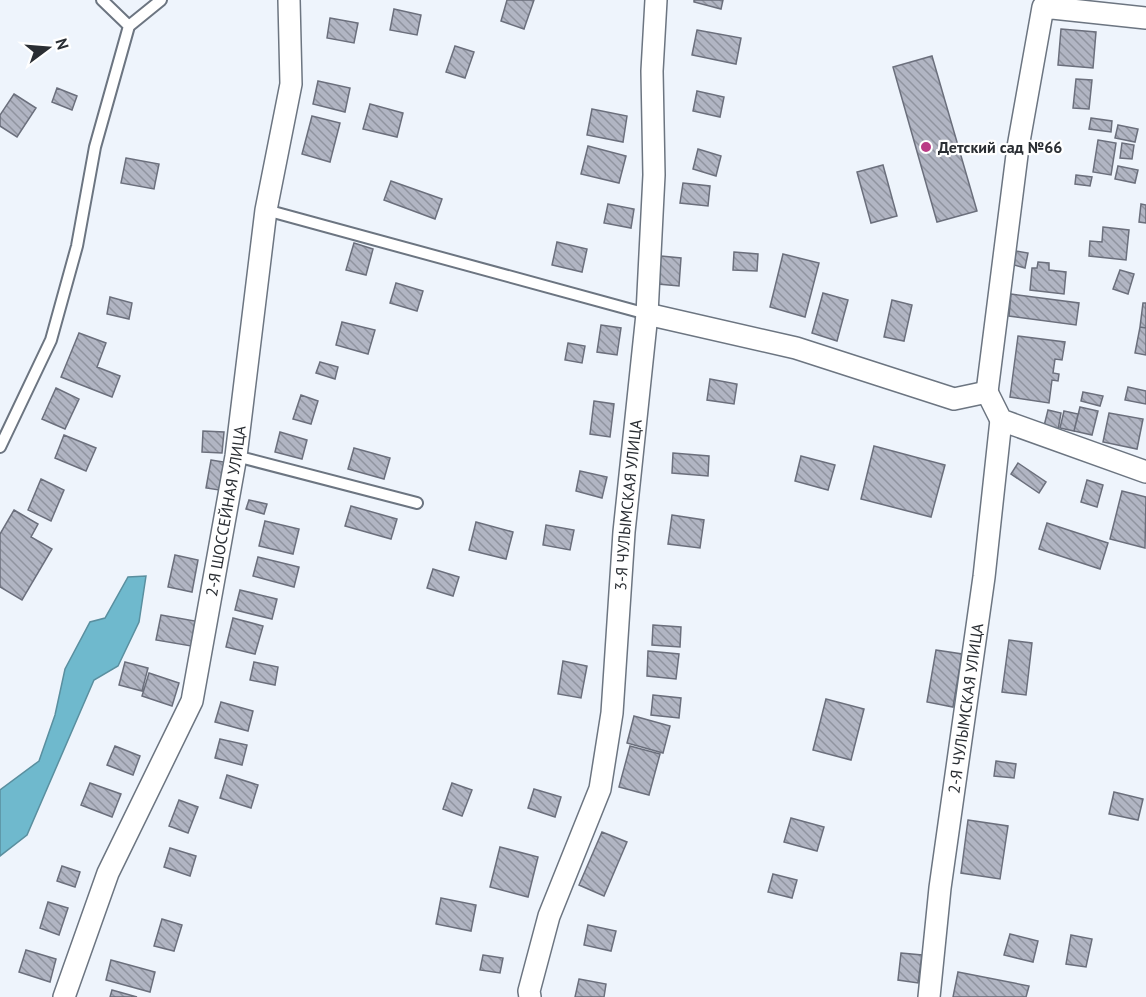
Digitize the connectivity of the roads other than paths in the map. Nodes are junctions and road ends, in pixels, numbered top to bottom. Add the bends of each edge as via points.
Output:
1 (102, 0) edge
2 (160, 0) edge
3 (289, 0) edge
4 (656, 0) edge
5 (1044, 4) edge
6 (1146, 18) edge
7 (129, 26) junction
8 (266, 210) junction
9 (647, 314) junction
10 (987, 392) junction
11 (1001, 420) junction
12 (0, 447) edge
13 (236, 456) junction
14 (1146, 472) edge
15 (417, 503) dead end
16 (64, 997) edge
17 (530, 997) edge
18 (929, 997) edge

1 - 7 lane
2 - 7 lane
3 - 8 street, 2-Я ШОССЕЙНАЯ УЛИЦА via 291,84
4 - 9 street, 3-Я ЧУЛЫМСКАЯ УЛИЦА via 652,71 654,175
5 - 6 street
5 - 10 street via 1018,147
7 - 12 lane via 95,147 77,246 51,340
8 - 9 lane
8 - 13 street, 2-Я ШОССЕЙНАЯ УЛИЦА
9 - 10 street via 796,348 954,399
9 - 17 street, 3-Я ЧУЛЫМСКАЯ УЛИЦА via 624,532 612,713 600,789 549,916
10 - 11 street
11 - 14 street
11 - 18 street, 2-Я ЧУЛЫМСКАЯ УЛИЦА
13 - 15 lane
13 - 16 street, 2-Я ШОССЕЙНАЯ УЛИЦА via 192,701 108,873

